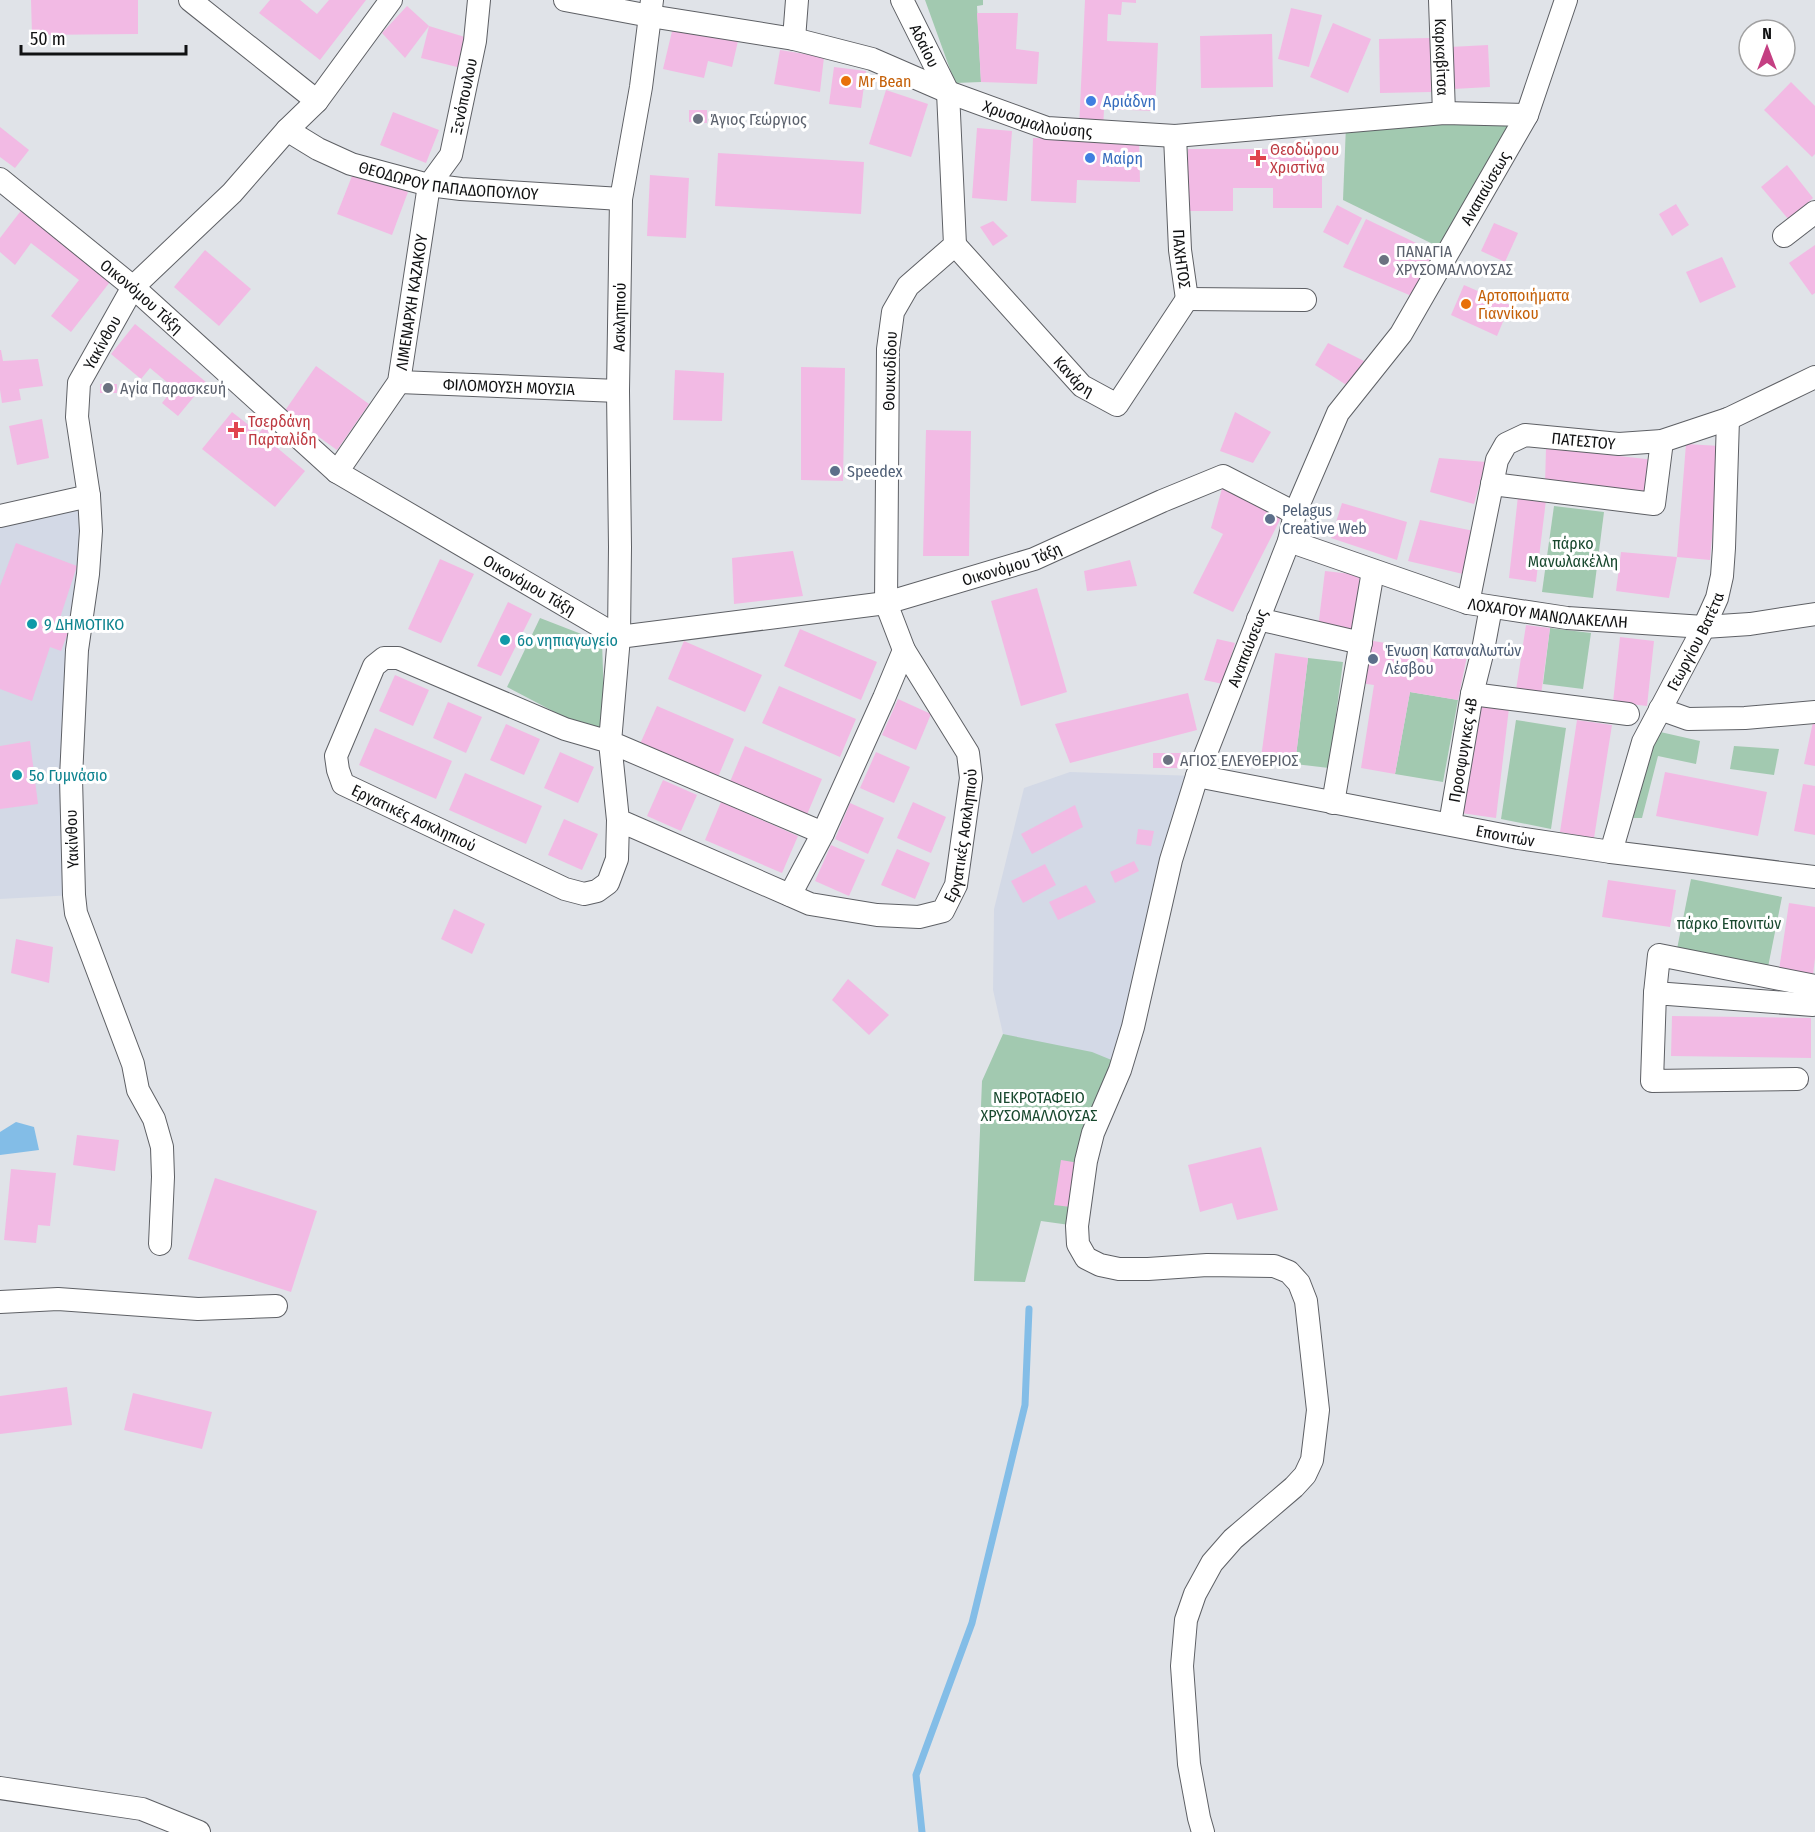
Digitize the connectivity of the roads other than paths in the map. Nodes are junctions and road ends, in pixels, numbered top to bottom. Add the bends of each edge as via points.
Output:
1 (190, 0) edge
2 (391, 0) edge
3 (479, 0) edge
4 (564, 0) edge
5 (797, 0) edge
6 (902, 0) edge
7 (1440, 0) edge
8 (1566, 0) edge
9 (651, 8) edge
10 (794, 39) junction
11 (948, 92) junction
12 (317, 101) junction
13 (1444, 113) junction
14 (1527, 115) junction
15 (287, 130) junction
16 (1175, 136) junction
17 (0, 179) edge
18 (429, 185) junction
19 (621, 199) junction
20 (1815, 212) edge
21 (1784, 236) dead end
22 (955, 244) junction
23 (133, 287) junction
24 (1186, 299) junction
25 (1305, 300) dead end
26 (1815, 377) edge
27 (399, 382) junction
28 (618, 391) junction
29 (1728, 419) junction
30 (1662, 441) junction
31 (337, 472) junction
32 (1492, 484) junction
33 (89, 496) junction
34 (1295, 513) junction
35 (0, 516) edge
36 (1289, 541) junction
37 (1373, 571) junction
38 (886, 603) junction
39 (1468, 603) junction
40 (1491, 607) junction
41 (1815, 614) edge
42 (1258, 619) junction
43 (1704, 627) junction
44 (619, 637) junction
45 (1361, 643) junction
46 (904, 650) junction
47 (1472, 694) junction
48 (1660, 709) junction
49 (1815, 712) edge
50 (1628, 714) dead end
51 (610, 742) junction
52 (1197, 776) junction
53 (1333, 803) junction
54 (618, 820) junction
55 (1450, 824) junction
56 (823, 833) junction
57 (1611, 852) junction
58 (1815, 877) edge
59 (790, 895) junction
60 (1815, 986) edge
61 (1655, 993) junction
62 (1815, 994) edge
63 (1797, 1079) dead end
64 (160, 1244) dead end
65 (0, 1302) edge
66 (276, 1306) dead end
67 (0, 1788) edge
68 (199, 1832) edge
69 (1203, 1832) edge

1 - 12 street
2 - 12 street, Υακίνθου
3 - 18 street, Ξενόπουλου via 475,41 451,155
4 - 9 street, Χρυσομαλλούσης
5 - 10 street
6 - 11 street, Αδαίου
7 - 13 street, Καρκαβίτσα
8 - 14 street, Αναπαύσεως
9 - 10 street, Χρυσομαλλούσης
9 - 19 street, Ασκληπιού
10 - 11 street, Χρυσομαλλούσης via 872,59
11 - 16 street, Χρυσομαλλούσης via 1047,129
11 - 22 street
12 - 15 street, Υακίνθου
13 - 14 street, Χρυσομαλλούσης
13 - 16 street, Χρυσομαλλούσης
14 - 34 street, Αναπαύσεως via 1401,334 1338,413
15 - 18 street, ΘΕΟΔΩΡΟΥ ΠΑΠΑΔΟΠΟΥΛΟΥ via 351,164
15 - 23 street, Υακίνθου via 232,194
16 - 24 street, ΠΑΧΗΤΟΣ
17 - 23 street, Οικονόμου Τάξη
18 - 19 street, ΘΕΟΔΩΡΟΥ ΠΑΠΑΔΟΠΟΥΛΟΥ
18 - 27 street, ΛΙΜΕΝΑΡΧΗ ΚΑΖΑΚΟΥ
19 - 28 street, Ασκληπιού
20 - 21 street
22 - 24 street, Κανάρη via 1082,386 1117,405
22 - 38 street, Θουκυδίδου via 908,286 893,312 888,349
23 - 31 street, Οικονόμου Τάξη
23 - 33 street, Υακίνθου via 79,383 76,417
24 - 25 street, ΠΑΧΗΤΟΣ
26 - 29 street, ΠΑΤΕΣΤΟΥ
27 - 28 street, ΦΙΛΟΜΟΥΣΗ ΜΟΥΣΙΑ
27 - 31 street, ΛΙΜΕΝΑΡΧΗ ΚΑΖΑΚΟΥ
28 - 44 street, Ασκληπιού
29 - 30 street, ΠΑΤΕΣΤΟΥ
29 - 43 street, Γεωργίου Βατέτα via 1722,576
30 - 32 street, ΠΑΤΕΣΤΟΥ via 1619,444 1525,435 1506,444 1497,460
30 - 32 street via 1653,504
31 - 44 street, Οικονόμου Τάξη
32 - 39 street, ΠΑΤΕΣΤΟΥ
33 - 35 street
33 - 64 street, Υακίνθου via 91,531 77,650 70,778 74,895 76,913 162,1147
34 - 36 street, Αναπαύσεως
34 - 38 street, Οικονόμου Τάξη via 1222,476 1034,559
36 - 37 street, ΛΟΧΑΓΟΥ ΜΑΝΩΛΑΚΕΛΛΗ
36 - 42 street, Αναπαύσεως
37 - 39 street, ΛΟΧΑΓΟΥ ΜΑΝΩΛΑΚΕΛΛΗ
37 - 45 street
38 - 44 street, Οικονόμου Τάξη
38 - 46 street, Εργατικές Ασκληπιού
39 - 40 street, ΛΟΧΑΓΟΥ ΜΑΝΩΛΑΚΕΛΛΗ
40 - 43 street, ΛΟΧΑΓΟΥ ΜΑΝΩΛΑΚΕΛΛΗ via 1567,618
40 - 47 street, Προσφυγικες 4Β
41 - 43 street, ΛΟΧΑΓΟΥ ΜΑΝΩΛΑΚΕΛΛΗ
42 - 45 street
42 - 52 street, Αναπαύσεως
43 - 48 street, Γεωργίου Βατέτα
44 - 51 street, Εργατικές Ασκληπιού
45 - 53 street
46 - 56 street
46 - 59 street, Εργατικές Ασκληπιού via 968,753 971,778 956,885 943,911 919,917 821,906
47 - 50 street
47 - 55 street, Προσφυγικες 4Β
48 - 49 street via 1688,718
48 - 57 street, Γεωργίου Βατέτα via 1643,742
51 - 54 street, Εργατικές Ασκληπιού
51 - 54 street, Εργατικές Ασκληπιού via 565,729 398,658 384,658 374,666 336,756 343,784 565,889 584,894 597,891 613,874
51 - 56 street, Εργατικές Ασκληπιού
52 - 53 street, Επονιτών
52 - 69 street, Αναπαύσεως via 1171,860 1133,1027 1120,1070 1093,1133 1077,1226 1078,1244 1086,1258 1100,1265 1119,1269 1274,1266 1289,1272 1306,1300 1318,1410 1312,1460 1294,1487 1233,1539 1212,1563 1186,1620 1182,1665 1188,1753
53 - 55 street, Επονιτών
54 - 59 street, Εργατικές Ασκληπιού
55 - 57 street, Επονιτών
56 - 59 street
57 - 58 street, Επονιτών
60 - 61 street via 1659,955
61 - 62 street via 1813,1005
61 - 63 street via 1652,1081
65 - 66 street via 58,1299 198,1309
67 - 68 street via 142,1809

